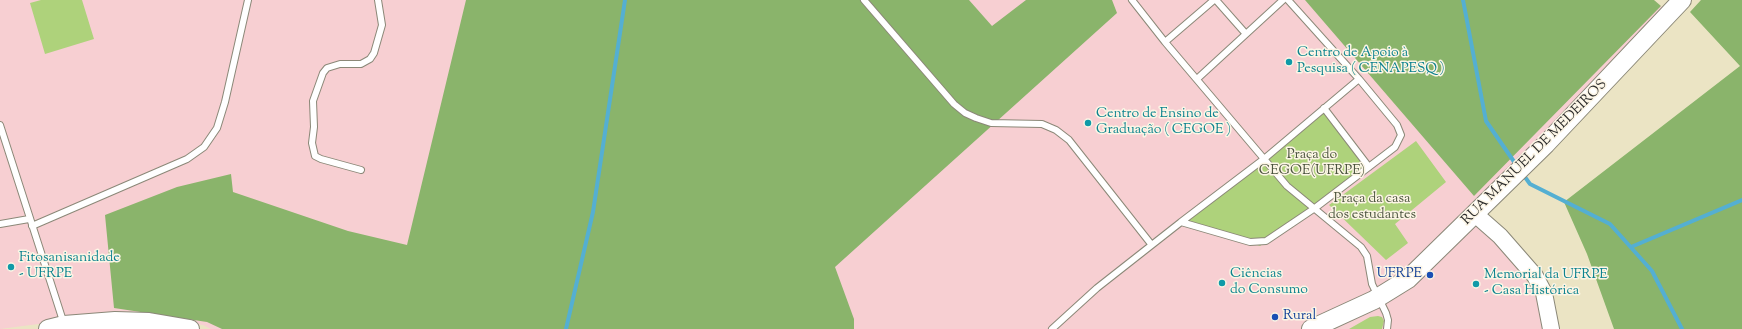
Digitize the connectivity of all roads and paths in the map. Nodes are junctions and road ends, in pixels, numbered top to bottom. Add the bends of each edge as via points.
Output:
1 (248, 0) edge
2 (378, 0) edge
3 (864, 0) edge
4 (1132, 0) edge
5 (1215, 0) edge
6 (1283, 0) edge
7 (1288, 0) edge
8 (1682, 0) edge
9 (1246, 34) junction
10 (1164, 42) junction
11 (1197, 79) junction
12 (1359, 79) junction
13 (1324, 108) junction
14 (0, 125) edge
15 (1264, 159) junction
16 (1369, 167) junction
17 (361, 170) dead end
18 (1315, 208) junction
19 (1475, 214) junction
20 (29, 219) junction
21 (1180, 222) junction
22 (0, 224) edge
23 (32, 226) junction
24 (1151, 244) junction
25 (1379, 297) junction
26 (56, 327) edge
27 (190, 329) edge
28 (1052, 329) edge
29 (1311, 329) edge
30 (1387, 329) edge
31 (1551, 329) edge

1 - 23 lane via 225,102 217,128 204,147 187,159
2 - 17 lane via 382,25 374,53 361,64 340,64 327,68 313,101 312,143 315,156
3 - 24 lane via 954,104 965,113 991,123 1042,124 1069,140
4 - 10 lane
5 - 9 lane
5 - 10 lane
6 - 9 lane
7 - 12 lane
8 - 19 main road, RUA MANUEL DE MEDEIROS
9 - 11 lane
10 - 11 lane
11 - 15 lane
12 - 13 lane
12 - 16 lane via 1398,124 1400,135 1395,147
13 - 15 lane
13 - 16 lane
14 - 20 lane
15 - 18 lane via 1287,186
15 - 21 lane
16 - 18 lane
18 - 21 lane via 1271,239 1260,242 1250,242
18 - 25 lane via 1362,247 1367,256 1372,284
19 - 25 main road, RUA MANUEL DE MEDEIROS via 1408,279
19 - 31 street via 1500,236 1535,276 1544,293
20 - 22 lane
20 - 23 lane
21 - 24 lane
23 - 26 lane
24 - 28 lane
25 - 29 main road, RUA MANUEL DE MEDEIROS
25 - 30 lane via 1388,320
26 - 27 main road via 115,321 149,322

